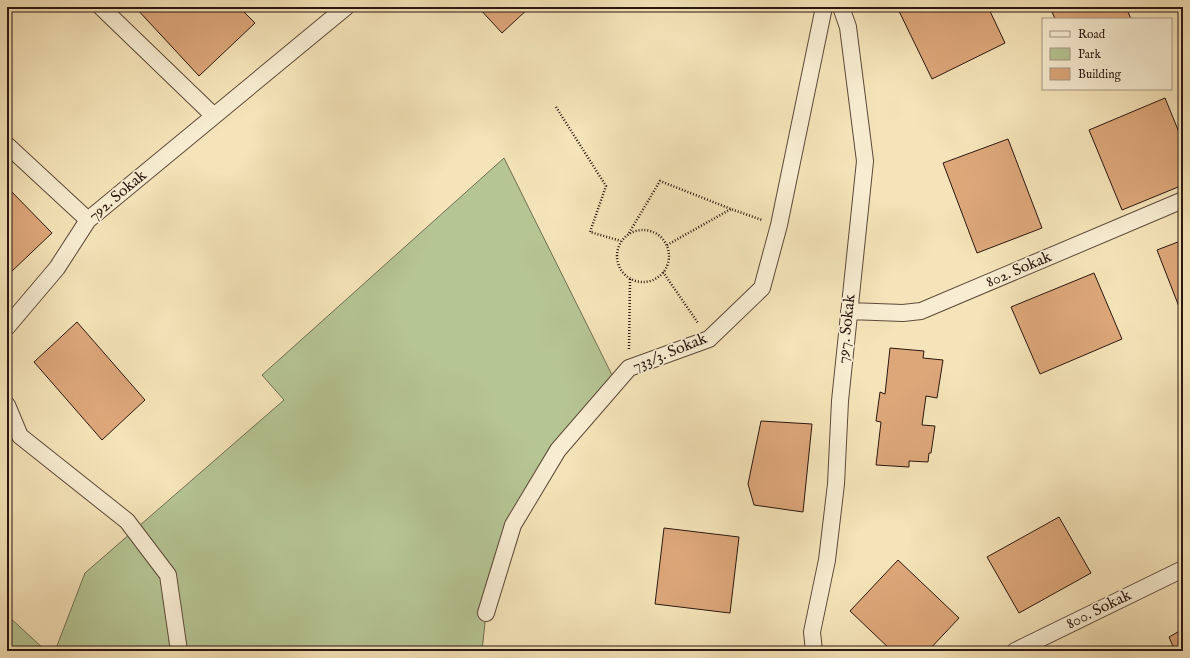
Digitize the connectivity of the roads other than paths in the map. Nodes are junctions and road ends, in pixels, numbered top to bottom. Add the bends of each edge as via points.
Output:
1 (101, 7) edge
2 (346, 7) edge
3 (824, 7) edge
4 (841, 7) edge
5 (214, 116) junction
6 (7, 145) edge
7 (1183, 200) edge
8 (88, 220) junction
9 (849, 310) junction
10 (7, 327) edge
11 (7, 405) edge
12 (1183, 569) edge
13 (486, 613) dead end
14 (180, 651) edge
15 (814, 651) edge
16 (1015, 651) edge

1 - 5 street
2 - 5 street, 792. Sokak
3 - 13 street, 733/3. Sokak via 779,225 762,288 709,339 629,368 558,450 513,525
4 - 9 street, 797. Sokak via 848,27 865,161
5 - 8 street, 792. Sokak
6 - 8 street
7 - 9 street, 802. Sokak via 921,311 902,313
8 - 10 street, 792. Sokak via 57,268
9 - 15 street, 797. Sokak via 834,499 827,560 812,632
11 - 14 street via 20,436 128,521 168,575
12 - 16 street, 800. Sokak

